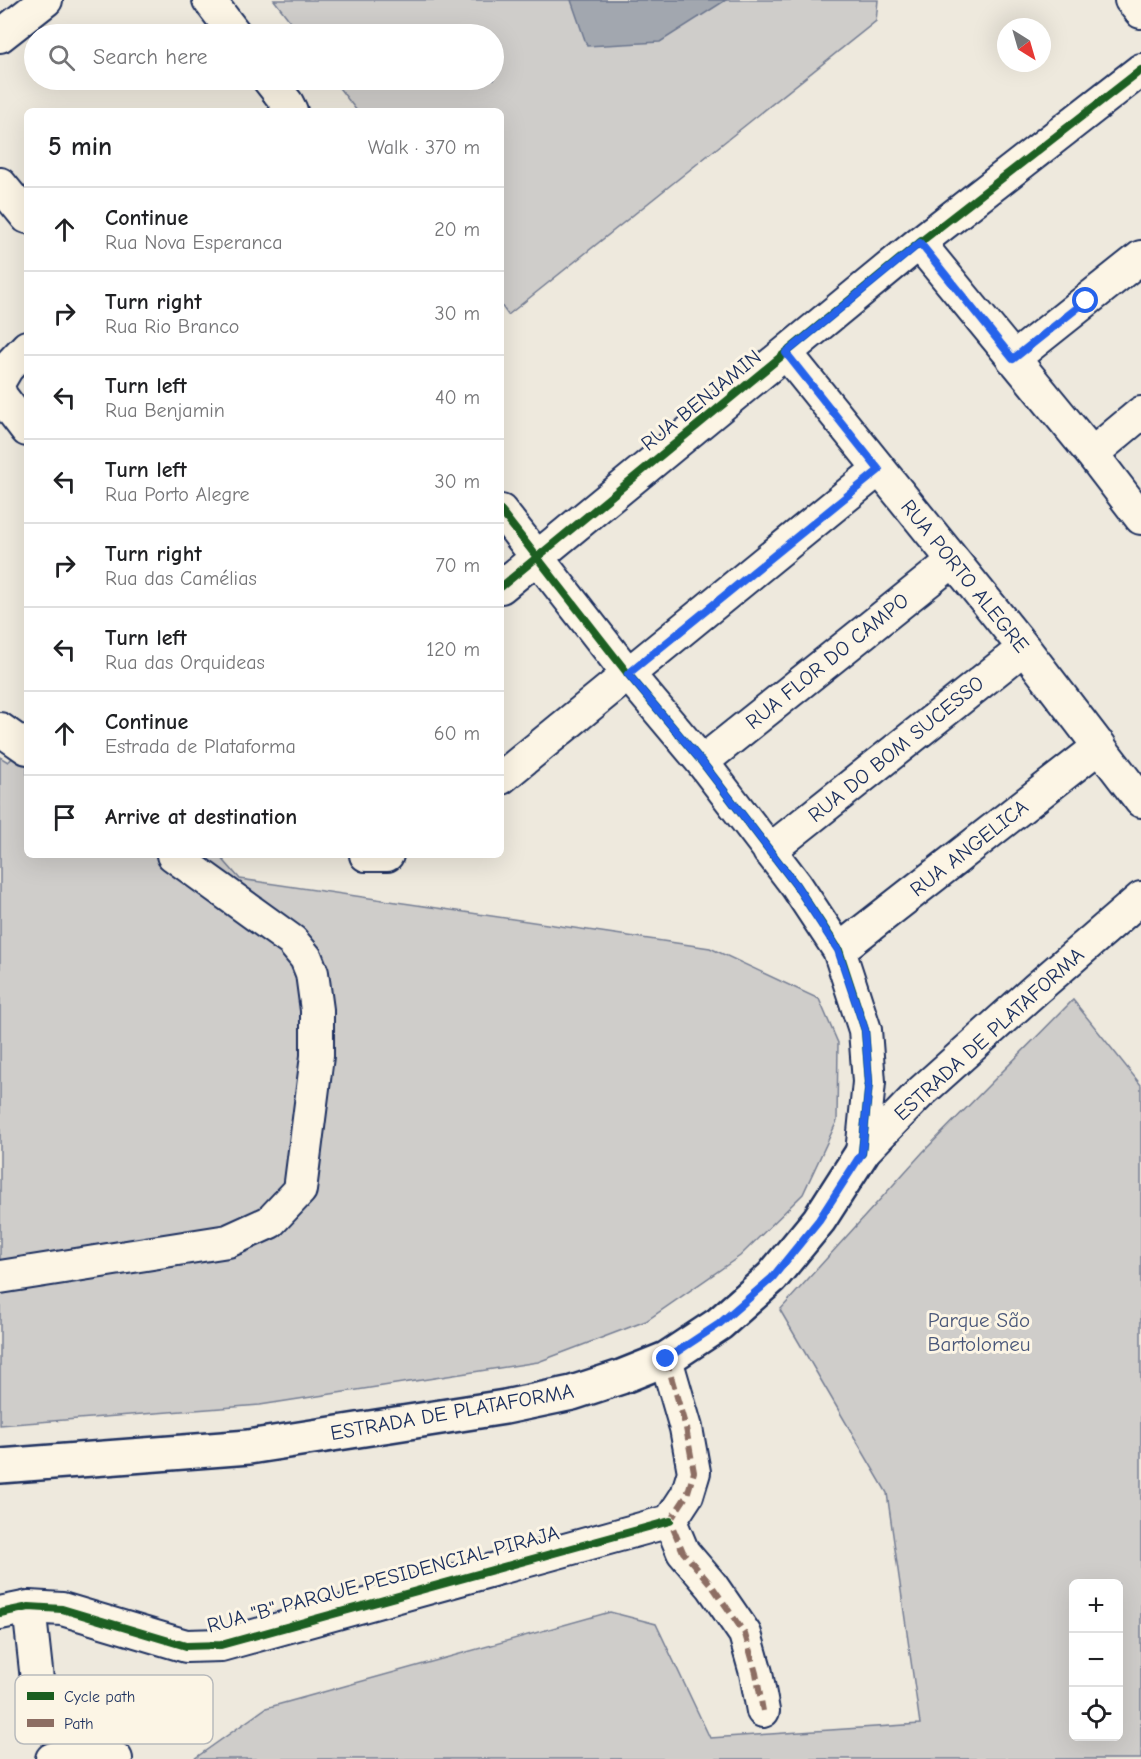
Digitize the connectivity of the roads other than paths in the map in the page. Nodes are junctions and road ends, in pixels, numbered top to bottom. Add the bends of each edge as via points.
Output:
1 (46, 0) edge
2 (209, 0) edge
3 (1131, 0) edge
4 (1141, 12) edge
5 (227, 24) edge
6 (0, 36) edge
7 (1141, 70) edge
8 (276, 90) edge
9 (289, 108) edge
10 (0, 184) edge
11 (24, 213) edge
12 (920, 243) junction
13 (1141, 257) edge
14 (24, 350) edge
15 (786, 353) junction
16 (1013, 359) junction
17 (0, 389) edge
18 (1141, 413) edge
19 (24, 425) edge
20 (1092, 454) junction
21 (879, 470) junction
22 (504, 515) edge
23 (1141, 518) edge
24 (538, 557) junction
25 (953, 561) junction
26 (504, 585) edge
27 (1024, 648) junction
28 (628, 674) junction
29 (0, 729) edge
30 (24, 746) edge
31 (1100, 746) junction
32 (702, 762) junction
33 (504, 776) edge
34 (1141, 801) edge
35 (769, 851) junction
36 (177, 858) edge
37 (1141, 898) edge
38 (838, 950) junction
39 (862, 1153) junction
40 (0, 1277) edge
41 (666, 1359) junction
42 (0, 1466) edge
43 (670, 1521) junction
44 (15, 1610) edge
45 (33, 1675) edge
46 (763, 1711) dead end
47 (86, 1744) edge
48 (103, 1754) edge
49 (52, 1759) edge

1 - 6 street
2 - 5 street
3 - 4 street
7 - 12 street, RUA BENJAMIN
8 - 9 street
10 - 11 street
12 - 15 street, RUA BENJAMIN
12 - 16 street
13 - 16 street
14 - 17 street via 7,368
15 - 21 street, RUA PORTO ALEGRE
15 - 24 street, RUA BENJAMIN
16 - 20 street
17 - 19 street
18 - 20 street
20 - 23 street
21 - 25 street, RUA PORTO ALEGRE
21 - 28 street
22 - 24 street
24 - 26 street, RUA BENJAMIN
24 - 28 street
25 - 27 street, RUA PORTO ALEGRE
25 - 32 street, RUA FLOR DO CAMPO
27 - 31 street, RUA PORTO ALEGRE
27 - 35 street, RUA DO BOM SUCESSO
28 - 32 street
28 - 33 street
29 - 30 street
31 - 34 street, RUA PORTO ALEGRE
31 - 38 street, RUA ANGELICA
32 - 35 street
35 - 38 street
36 - 40 street via 292,941 312,973 317,1056 300,1190 270,1222 228,1241
37 - 39 street, ESTRADA DE PLATAFORMA via 920,1093
38 - 39 street via 865,1030 869,1082
39 - 41 main road, ESTRADA DE PLATAFORMA via 819,1220 772,1278 719,1324
41 - 42 main road, ESTRADA DE PLATAFORMA via 572,1393 505,1407 249,1447
41 - 43 street via 694,1472 687,1495
43 - 44 street, RUA "B" PARQUE PESIDENCIAL PIRAJA via 221,1645 186,1646 62,1609
43 - 46 street via 683,1551 745,1634
44 - 45 street
47 - 48 street
48 - 49 street

